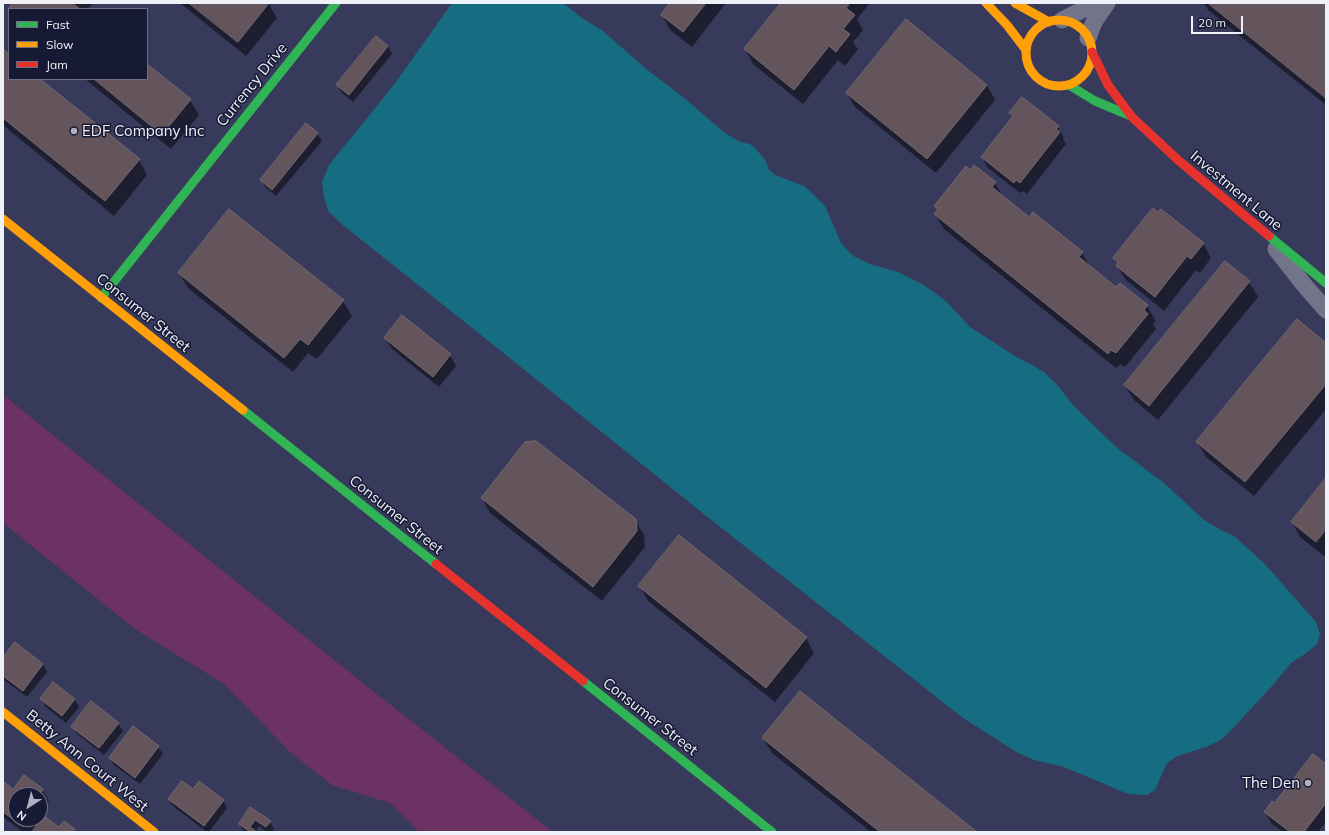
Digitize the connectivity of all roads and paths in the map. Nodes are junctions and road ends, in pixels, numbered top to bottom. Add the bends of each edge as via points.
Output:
1 (336, 3) edge
2 (986, 3) edge
3 (1015, 3) edge
4 (1101, 3) edge
5 (1107, 3) edge
6 (1055, 21) junction
7 (1090, 45) junction
8 (1026, 50) junction
9 (1068, 85) junction
10 (1132, 116) junction
11 (3, 219) edge
12 (1258, 227) junction
13 (1306, 266) junction
14 (1326, 274) edge
15 (1326, 283) edge
16 (101, 298) junction
17 (1326, 310) edge
18 (3, 712) edge
19 (154, 832) edge
20 (772, 832) edge

1 - 16 street, Currency Drive
2 - 8 street
3 - 6 street
4 - 6 street
5 - 7 street via 1094,22
6 - 7 street via 1073,24 1082,30
6 - 8 street via 1040,26 1033,32
7 - 9 street via 1091,63 1086,73
7 - 10 street, Investment Lane via 1108,85
8 - 9 street via 1028,66 1039,80 1048,85
9 - 10 street, Investment Lane via 1094,101
10 - 12 street, Investment Lane via 1178,160
11 - 16 street, Consumer Street
12 - 13 street, Investment Lane
12 - 17 street
13 - 14 street
13 - 15 street, Investment Lane
16 - 20 street, Consumer Street
18 - 19 street, Betty Ann Court West

